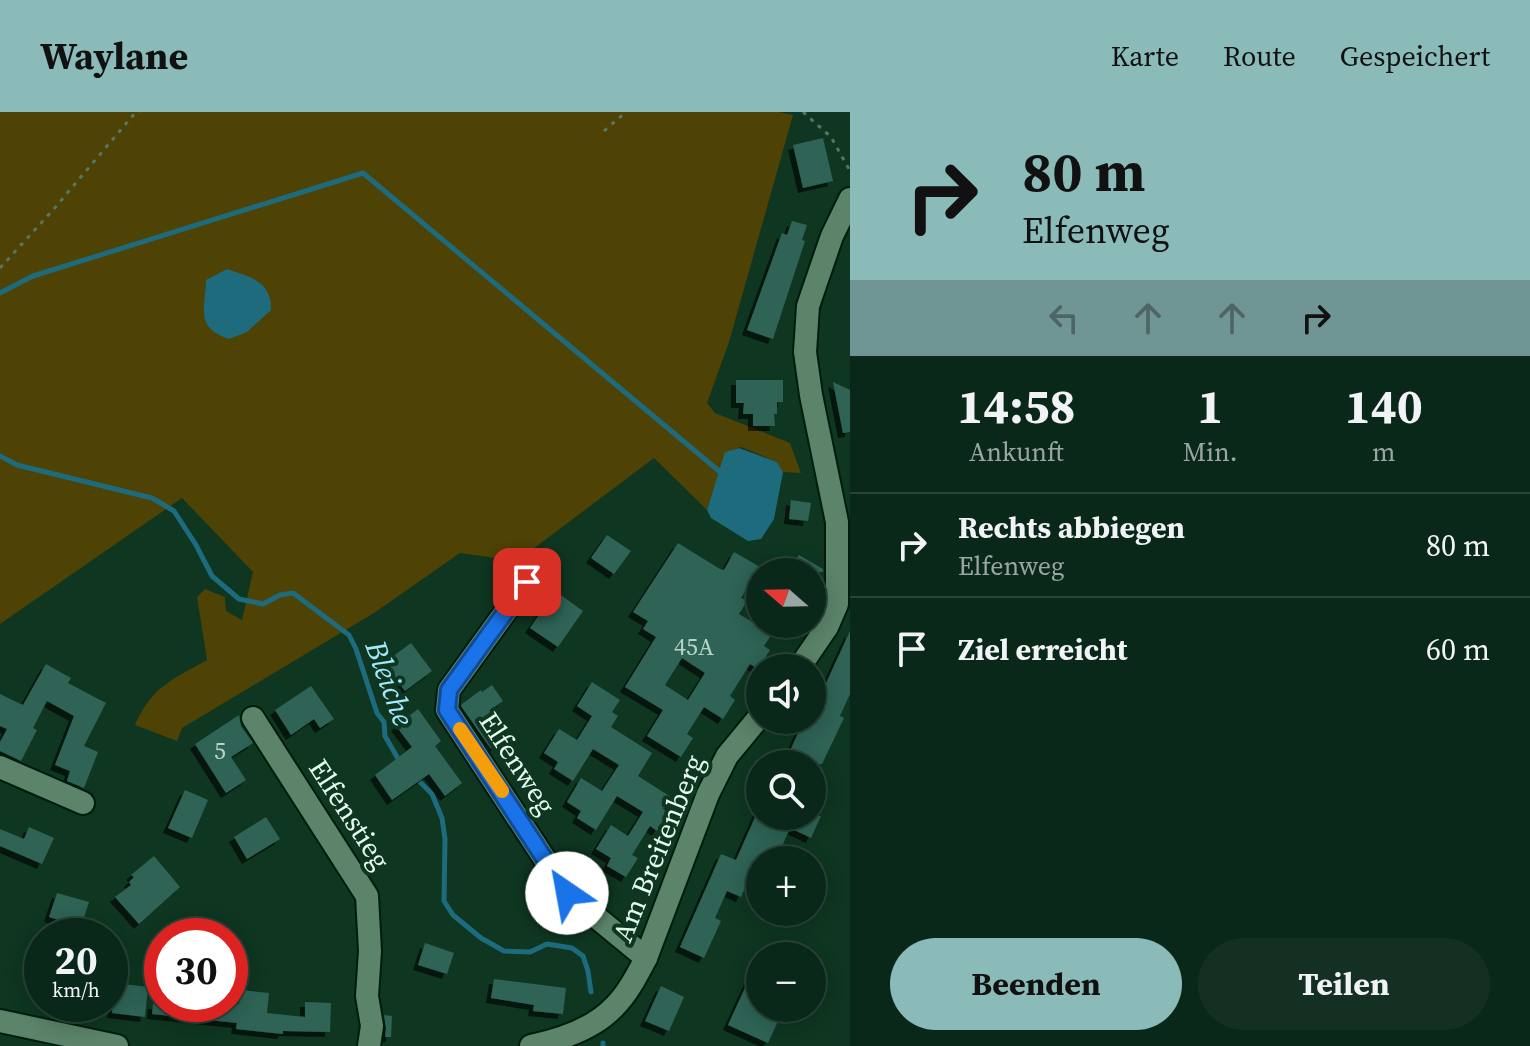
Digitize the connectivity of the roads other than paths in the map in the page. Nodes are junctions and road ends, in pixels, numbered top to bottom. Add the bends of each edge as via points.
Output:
1 (850, 199) edge
2 (527, 582) dead end
3 (809, 654) edge
4 (253, 718) dead end
5 (746, 733) edge
6 (0, 767) edge
7 (83, 803) dead end
8 (646, 958) junction
9 (0, 1021) edge
10 (117, 1046) edge
11 (369, 1046) edge
12 (531, 1046) edge

1 - 3 street via 808,306 805,352 837,522 837,604
2 - 8 street, Elfenweg via 449,690 447,710 567,893
4 - 11 street, Elfenstieg via 367,896
5 - 8 street, Am Breitenberg via 708,794
6 - 7 street
8 - 12 street, Am Breitenberg via 615,1007 590,1025
9 - 10 street

